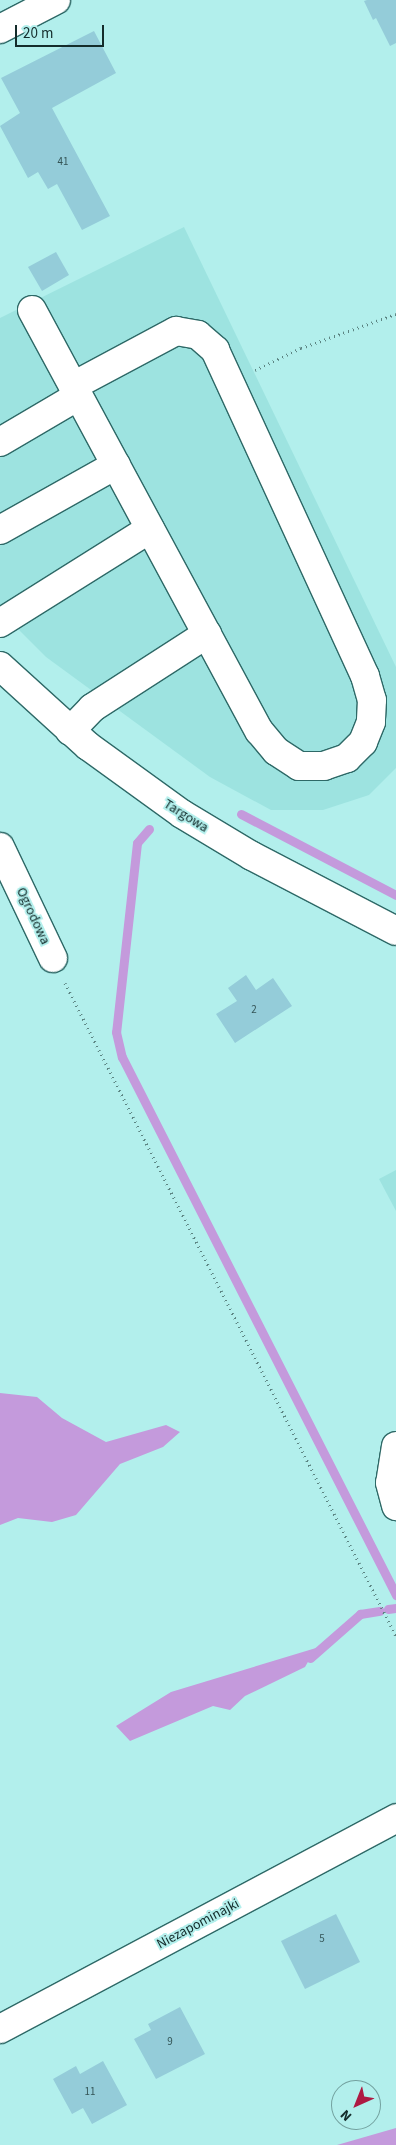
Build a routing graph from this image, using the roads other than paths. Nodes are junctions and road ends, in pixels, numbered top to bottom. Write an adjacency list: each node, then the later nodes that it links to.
1 (56, 0): 2 (street)
2 (0, 28)
3 (32, 310): 4 (street)
4 (76, 391): 5 (street); 6 (street); 10 (street)
5 (0, 442)
6 (116, 465): 7 (street); 8 (street)
7 (0, 530)
8 (150, 530): 9 (street); 10 (street)
9 (0, 623)
10 (207, 634): 12 (street)
11 (0, 666): 12 (street, Targowa)
12 (70, 731): 14 (street, Targowa)
13 (0, 847): 15 (street, Ogrodowa)
14 (396, 931)
15 (53, 958)
16 (396, 1446): 17 (street)
17 (396, 1506)
18 (396, 1818): 19 (street, Niezapominajki)
19 (0, 2029)

